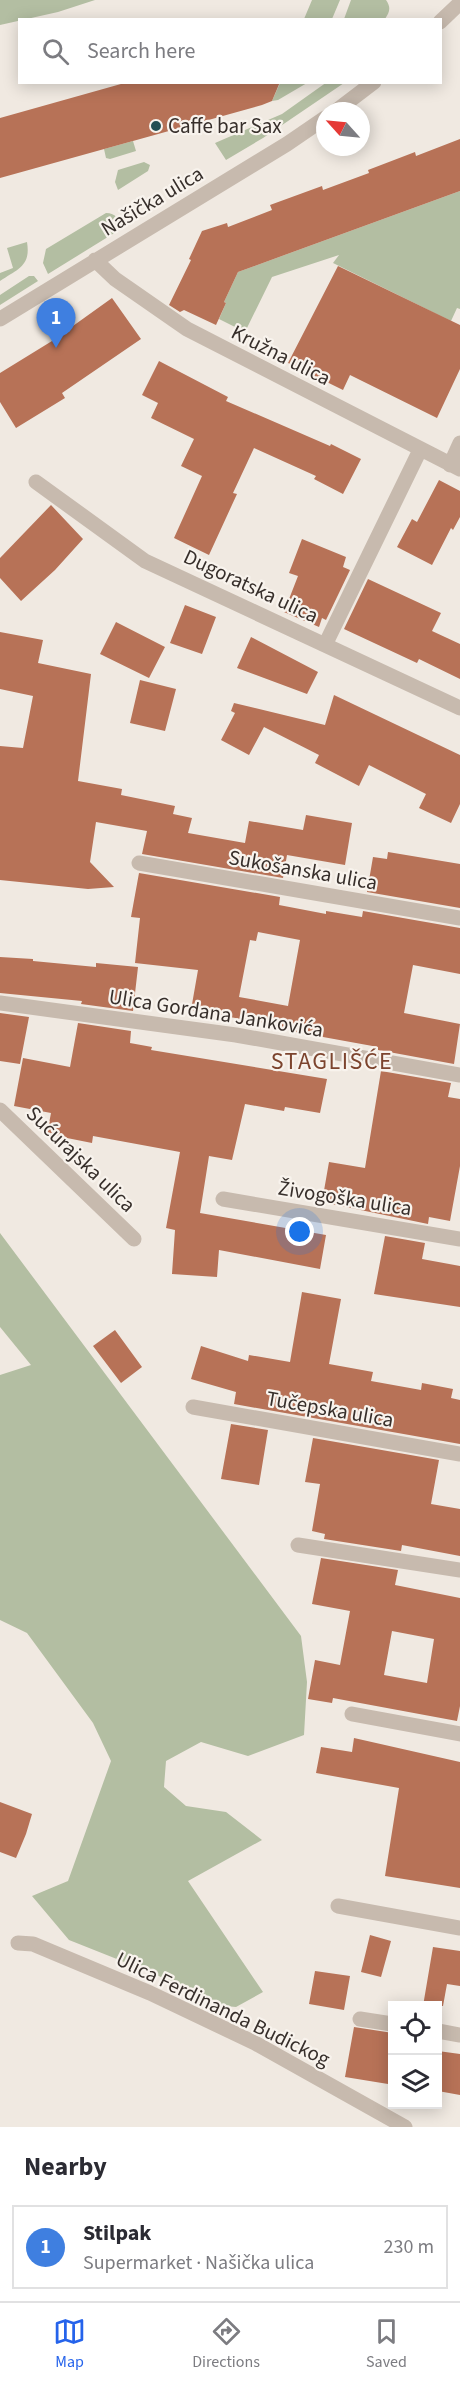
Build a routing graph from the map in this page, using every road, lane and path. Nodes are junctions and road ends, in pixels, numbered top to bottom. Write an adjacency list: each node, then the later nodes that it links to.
1 (460, 3): 2 (street)
2 (442, 21)
3 (371, 84): 4 (street)
4 (348, 102)
5 (316, 124): 6 (street, Našička ulica)
6 (95, 260): 7 (street, Našička ulica); 9 (street, Kružna ulica)
7 (0, 319)
8 (460, 443): 10 (street)
9 (420, 450): 10 (street, Kružna ulica); 12 (street)
10 (455, 467)
11 (36, 482): 12 (street, Dugoratska ulica)
12 (326, 644): 13 (street, Dugoratska ulica)
13 (460, 708)
14 (139, 863): 15 (street, Sukošanska ulica)
15 (460, 918)
16 (0, 1003): 17 (street, Ulica Gordana Jankovića)
17 (460, 1075)
18 (0, 1110): 20 (street, Sućurajska ulica)
19 (223, 1199): 21 (street, Živogoška ulica)
20 (134, 1239)
21 (460, 1239)
22 (193, 1407): 23 (street, Tučepska ulica)
23 (460, 1454)
24 (298, 1545): 25 (street)
25 (460, 1570)
26 (352, 1714): 27 (street)
27 (460, 1734)
28 (338, 1906): 29 (street)
29 (460, 1928)
30 (18, 1943): 35 (street, Ulica Ferdinanda Budickog)
31 (360, 2019): 32 (street)
32 (388, 2023)
33 (442, 2032): 34 (street)
34 (460, 2035)
35 (405, 2127)

